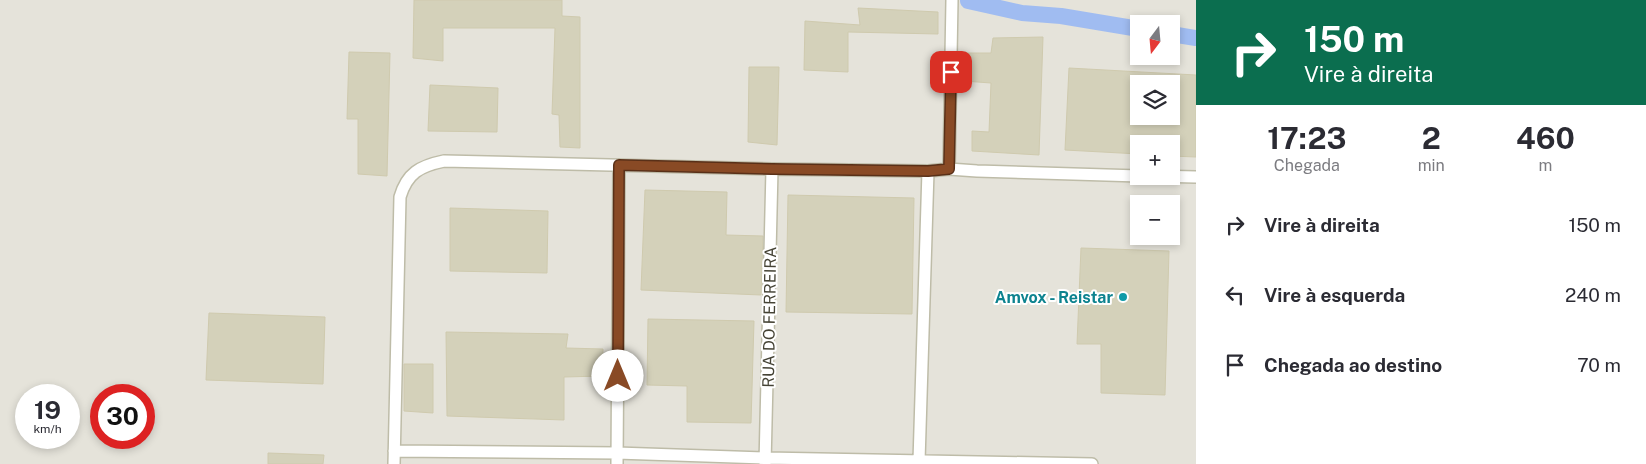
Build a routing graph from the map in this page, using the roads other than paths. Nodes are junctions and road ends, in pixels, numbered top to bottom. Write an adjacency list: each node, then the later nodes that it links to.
1 (952, 0): 4 (street)
2 (619, 165): 3 (street); 9 (street); 10 (street)
3 (772, 169): 5 (street); 11 (street, RUA DO FERREIRA)
4 (949, 169): 5 (street); 6 (street)
5 (928, 171): 12 (street)
6 (1130, 176)
7 (1180, 177): 8 (street)
8 (1196, 177)
9 (394, 451): 10 (street); 13 (street)
10 (617, 458): 11 (street)
11 (765, 461): 12 (street)
12 (919, 461): 14 (street)
13 (394, 464)
14 (1092, 464)

